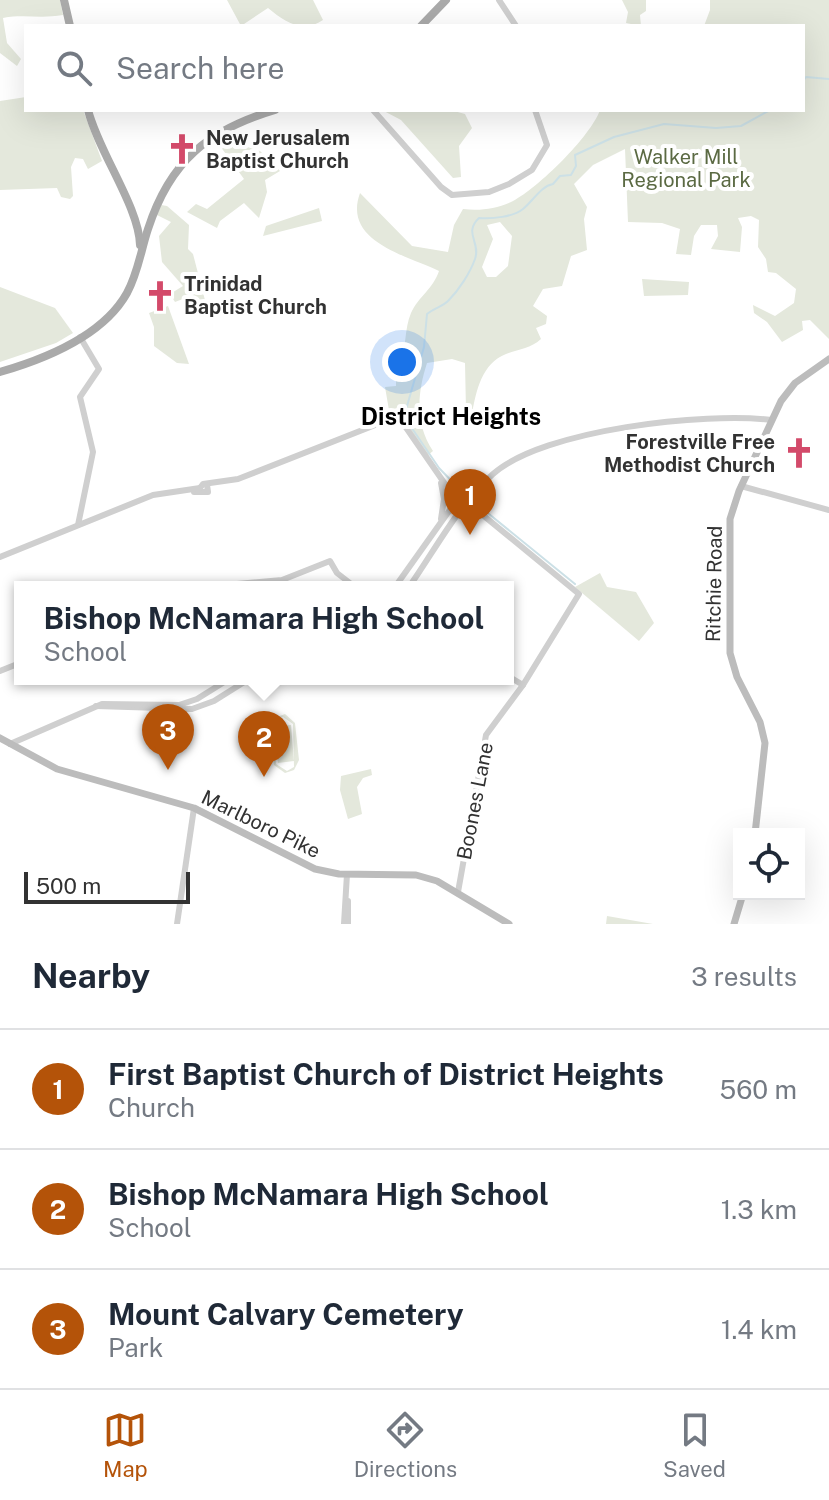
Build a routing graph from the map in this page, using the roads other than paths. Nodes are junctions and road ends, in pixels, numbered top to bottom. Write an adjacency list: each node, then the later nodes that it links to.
1 (64, 0): 4 (main road)
2 (446, 0): 5 (main road)
3 (499, 0): 6 (street)
4 (70, 24)
5 (423, 24)
6 (515, 24)
7 (89, 112): 12 (main road)
8 (269, 112): 11 (main road)
9 (375, 112): 10 (street)
10 (536, 112)
11 (149, 228): 12 (main road); 13 (main road)
12 (137, 231): 13 (main road)
13 (138, 263): 14 (main road)
14 (80, 336): 16 (main road); 22 (street)
15 (829, 359): 17 (main road, Ritchie Road)
16 (0, 370)
17 (772, 420): 19 (main road, Ritchie Road); 20 (street)
18 (440, 479): 20 (street); 24 (street); 26 (street)
19 (741, 486): 21 (street); 43 (main road, Ritchie Road)
20 (465, 502): 23 (street); 25 (street); 26 (street)
21 (829, 510)
22 (81, 514): 24 (street); 27 (street)
23 (480, 514): 25 (street); 38 (street, Boones Lane)
24 (88, 520): 27 (street)
25 (454, 523): 34 (street)
26 (440, 524): 33 (street)
27 (78, 525): 28 (street)
28 (0, 557)
29 (322, 565): 30 (street); 30 (street); 31 (street)
30 (337, 573): 32 (street)
31 (277, 581)
32 (347, 581)
33 (399, 581)
34 (413, 581)
35 (514, 680): 38 (street)
36 (219, 685): 39 (street)
37 (239, 685): 39 (street)
38 (523, 685): 45 (street, Boones Lane)
39 (96, 706): 41 (street)
40 (0, 738): 41 (main road, Marlboro Pike)
41 (10, 744): 42 (main road, Marlboro Pike)
42 (194, 808): 44 (main road, Marlboro Pike); 47 (street)
43 (756, 828)
44 (347, 874): 45 (main road, Marlboro Pike); 48 (street)
45 (458, 892): 49 (main road, Marlboro Pike)
46 (741, 900): 50 (main road)
47 (177, 924)
48 (346, 924)
49 (509, 924)
50 (734, 924)

